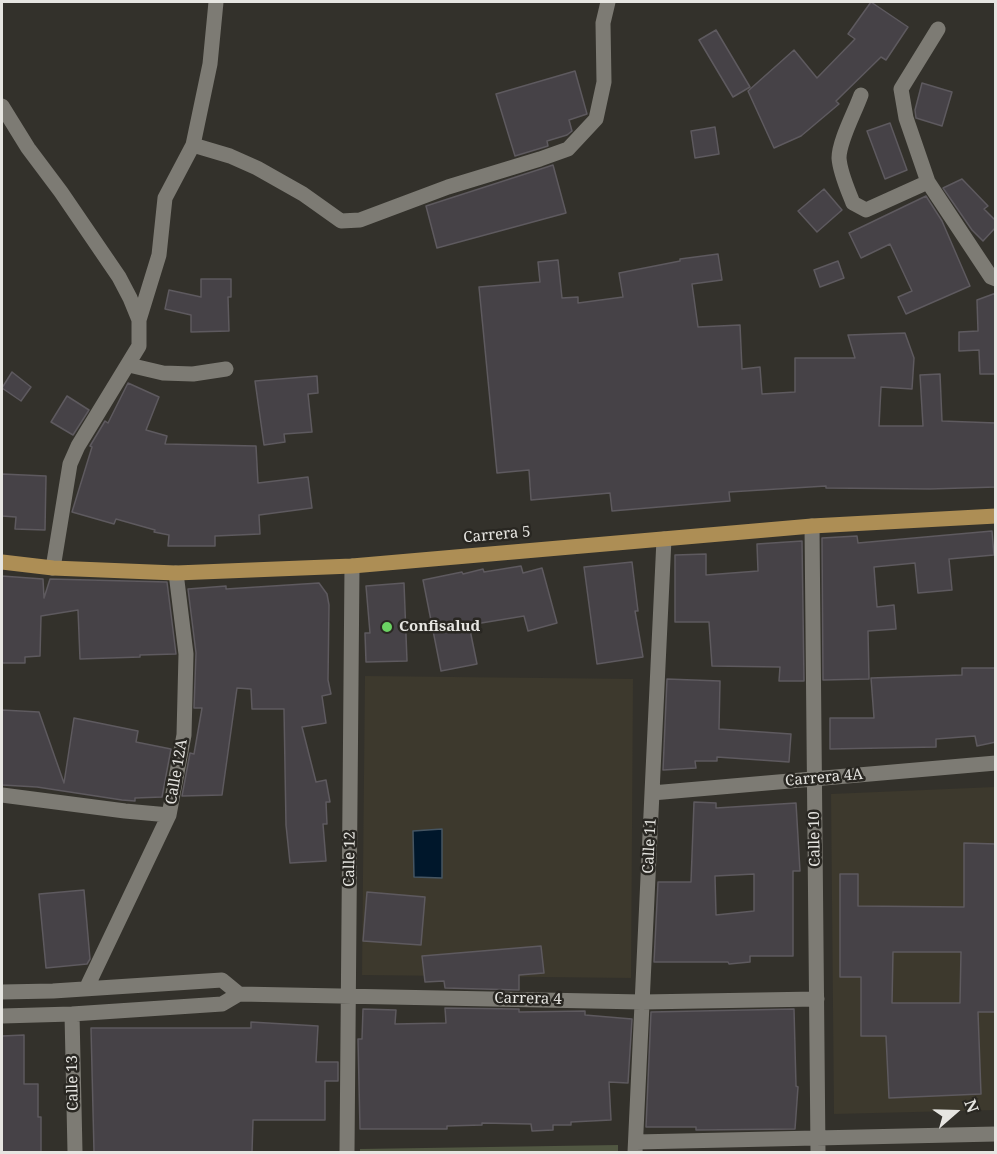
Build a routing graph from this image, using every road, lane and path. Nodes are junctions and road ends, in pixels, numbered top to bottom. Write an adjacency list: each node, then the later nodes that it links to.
1 (216, 2): 6 (street)
2 (608, 2): 6 (street)
3 (938, 29): 7 (street)
4 (861, 95): 7 (street)
5 (2, 106): 9 (street)
6 (193, 145): 9 (street)
7 (928, 182): 8 (street)
8 (996, 279)
9 (139, 320): 10 (street)
10 (129, 365): 11 (street); 17 (street)
11 (226, 369)
12 (996, 516): 13 (main road, Carrera 5)
13 (812, 526): 14 (main road, Carrera 5); 20 (street, Calle 10)
14 (664, 539): 16 (main road, Carrera 5); 21 (street, Calle 11)
15 (2, 562): 17 (main road, Carrera 5)
16 (352, 566): 18 (main road, Carrera 5); 27 (street, Calle 12)
17 (53, 568): 18 (main road, Carrera 5)
18 (176, 573): 23 (street, Calle 12A)
19 (996, 764): 20 (street, Carrera 4A)
20 (814, 779): 21 (street, Carrera 4A); 28 (street, Calle 10)
21 (652, 794): 29 (street, Calle 11)
22 (2, 795): 23 (street)
23 (169, 815): 24 (street, Calle 12A)
24 (86, 989): 25 (street, Carrera 4); 26 (street, Carrera 4)
25 (2, 992)
26 (239, 994): 27 (street, Carrera 4); 30 (street, Carrera 4)
27 (348, 996): 29 (street, Carrera 4); 36 (street, Calle 12)
28 (817, 999): 29 (street, Carrera 4); 33 (street, Calle 10)
29 (642, 1002): 34 (street, Calle 11)
30 (72, 1014): 31 (street, Carrera 4); 35 (street, Calle 13)
31 (2, 1016)
32 (996, 1134): 33 (street)
33 (818, 1145): 34 (street)
34 (635, 1147)
35 (75, 1152)
36 (347, 1152)

